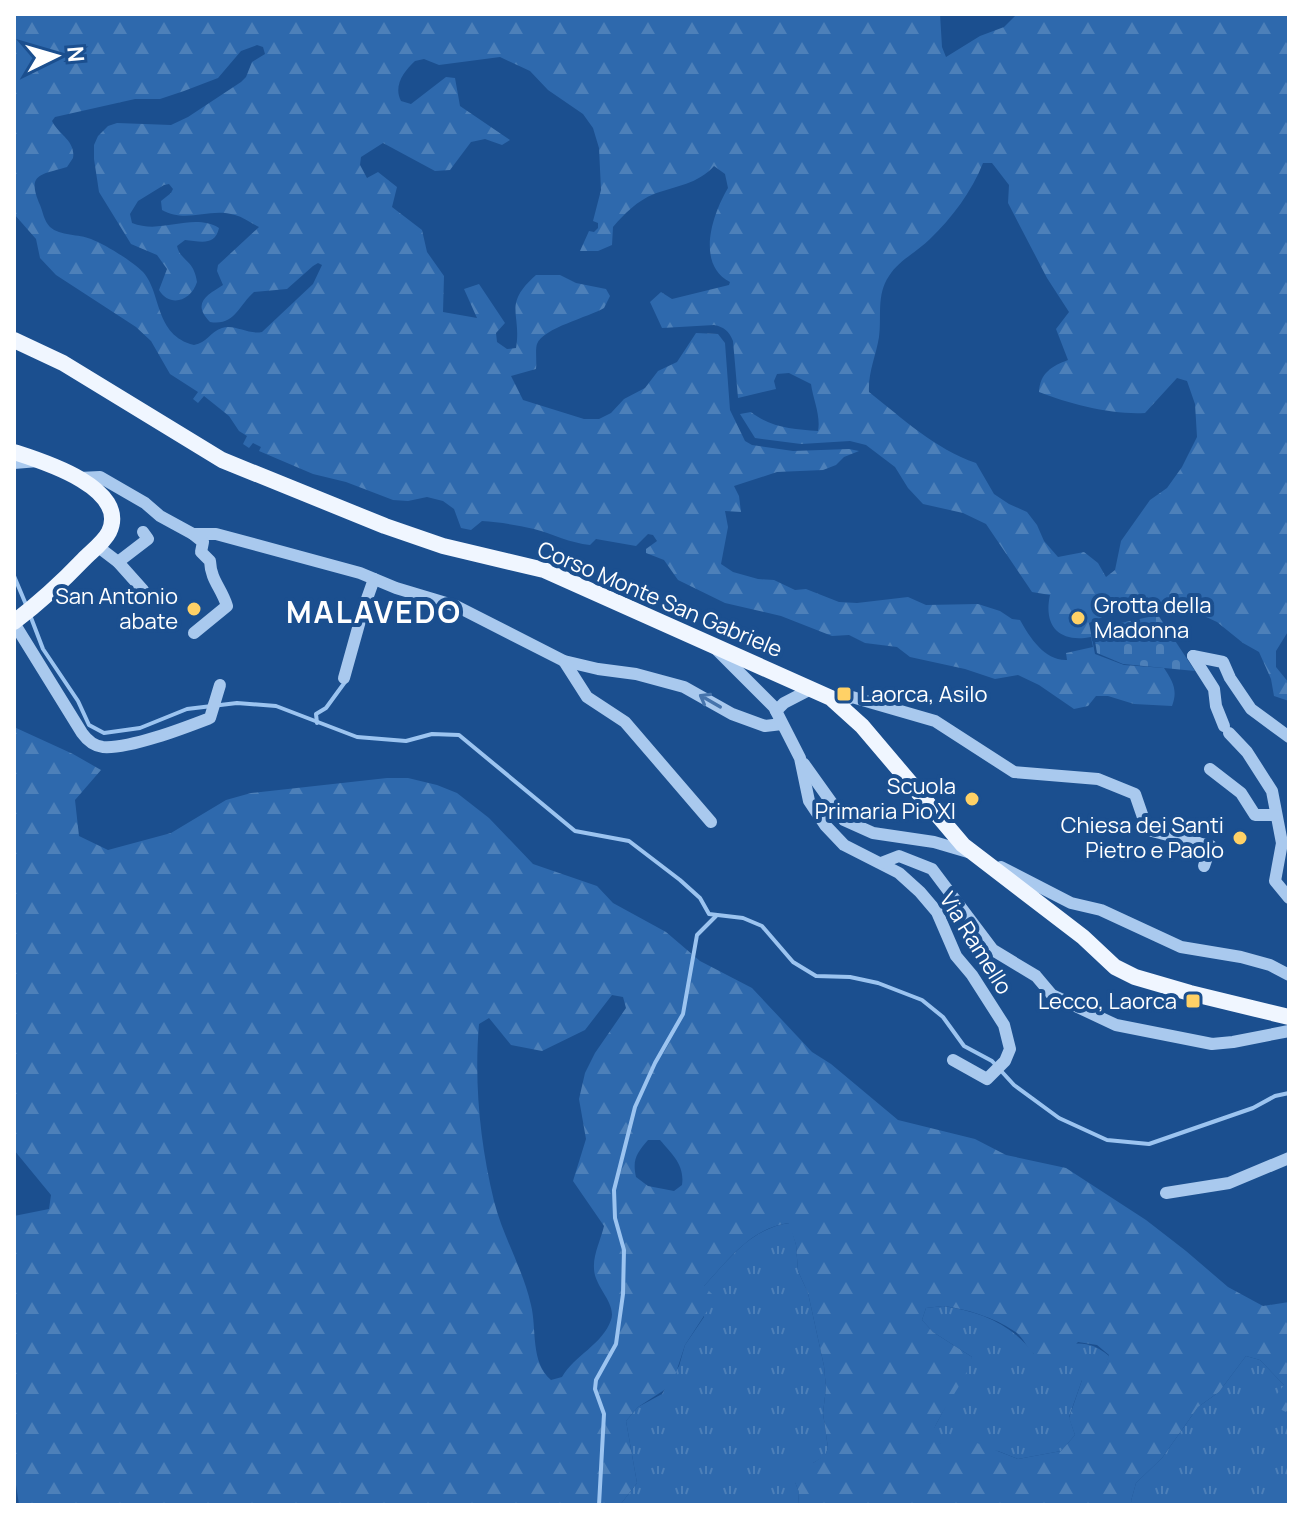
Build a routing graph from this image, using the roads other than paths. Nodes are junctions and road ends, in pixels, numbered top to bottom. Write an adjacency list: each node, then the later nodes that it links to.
1 (14, 340): 14 (main road, Corso Monte San Gabriele)
2 (14, 452): 3 (main road)
3 (42, 461): 4 (street); 5 (main road)
4 (14, 463)
5 (79, 478): 6 (street); 8 (main road)
6 (160, 516): 7 (street); 9 (street)
7 (193, 534): 10 (street); 13 (street)
8 (97, 546): 9 (street); 12 (main road)
9 (118, 562): 11 (street)
10 (374, 579): 15 (street); 16 (street)
11 (143, 590)
12 (14, 623): 18 (street)
13 (194, 633)
14 (708, 641): 17 (main road, Corso Monte San Gabriele); 20 (street, Via Ramello)
15 (564, 661): 21 (street, one-way to 15); 26 (street)
16 (344, 678)
17 (811, 689): 19 (main road, Corso Monte San Gabriele); 20 (street)
18 (219, 690)
19 (839, 704): 28 (main road, Corso Monte San Gabriele); 30 (street)
20 (776, 711): 21 (street, Via Ramello)
21 (782, 724): 23 (street, Via Ramello)
22 (1289, 737): 25 (street)
23 (800, 758): 28 (street); 29 (street, Via Ramello)
24 (1210, 769): 25 (street)
25 (1276, 815): 27 (street)
26 (711, 822)
27 (1286, 843): 31 (street)
28 (974, 855): 32 (street); 34 (main road, Corso Monte San Gabriele)
29 (881, 863): 35 (street, Via Ramello); 36 (street, Via Ramello)
30 (1204, 866)
31 (1289, 898)
32 (1289, 975)
33 (1007, 1017): 36 (street)
34 (1289, 1017)
35 (1289, 1031)
36 (1008, 1055): 37 (street)
37 (953, 1060)
38 (1289, 1158): 39 (street)
39 (1166, 1193)

